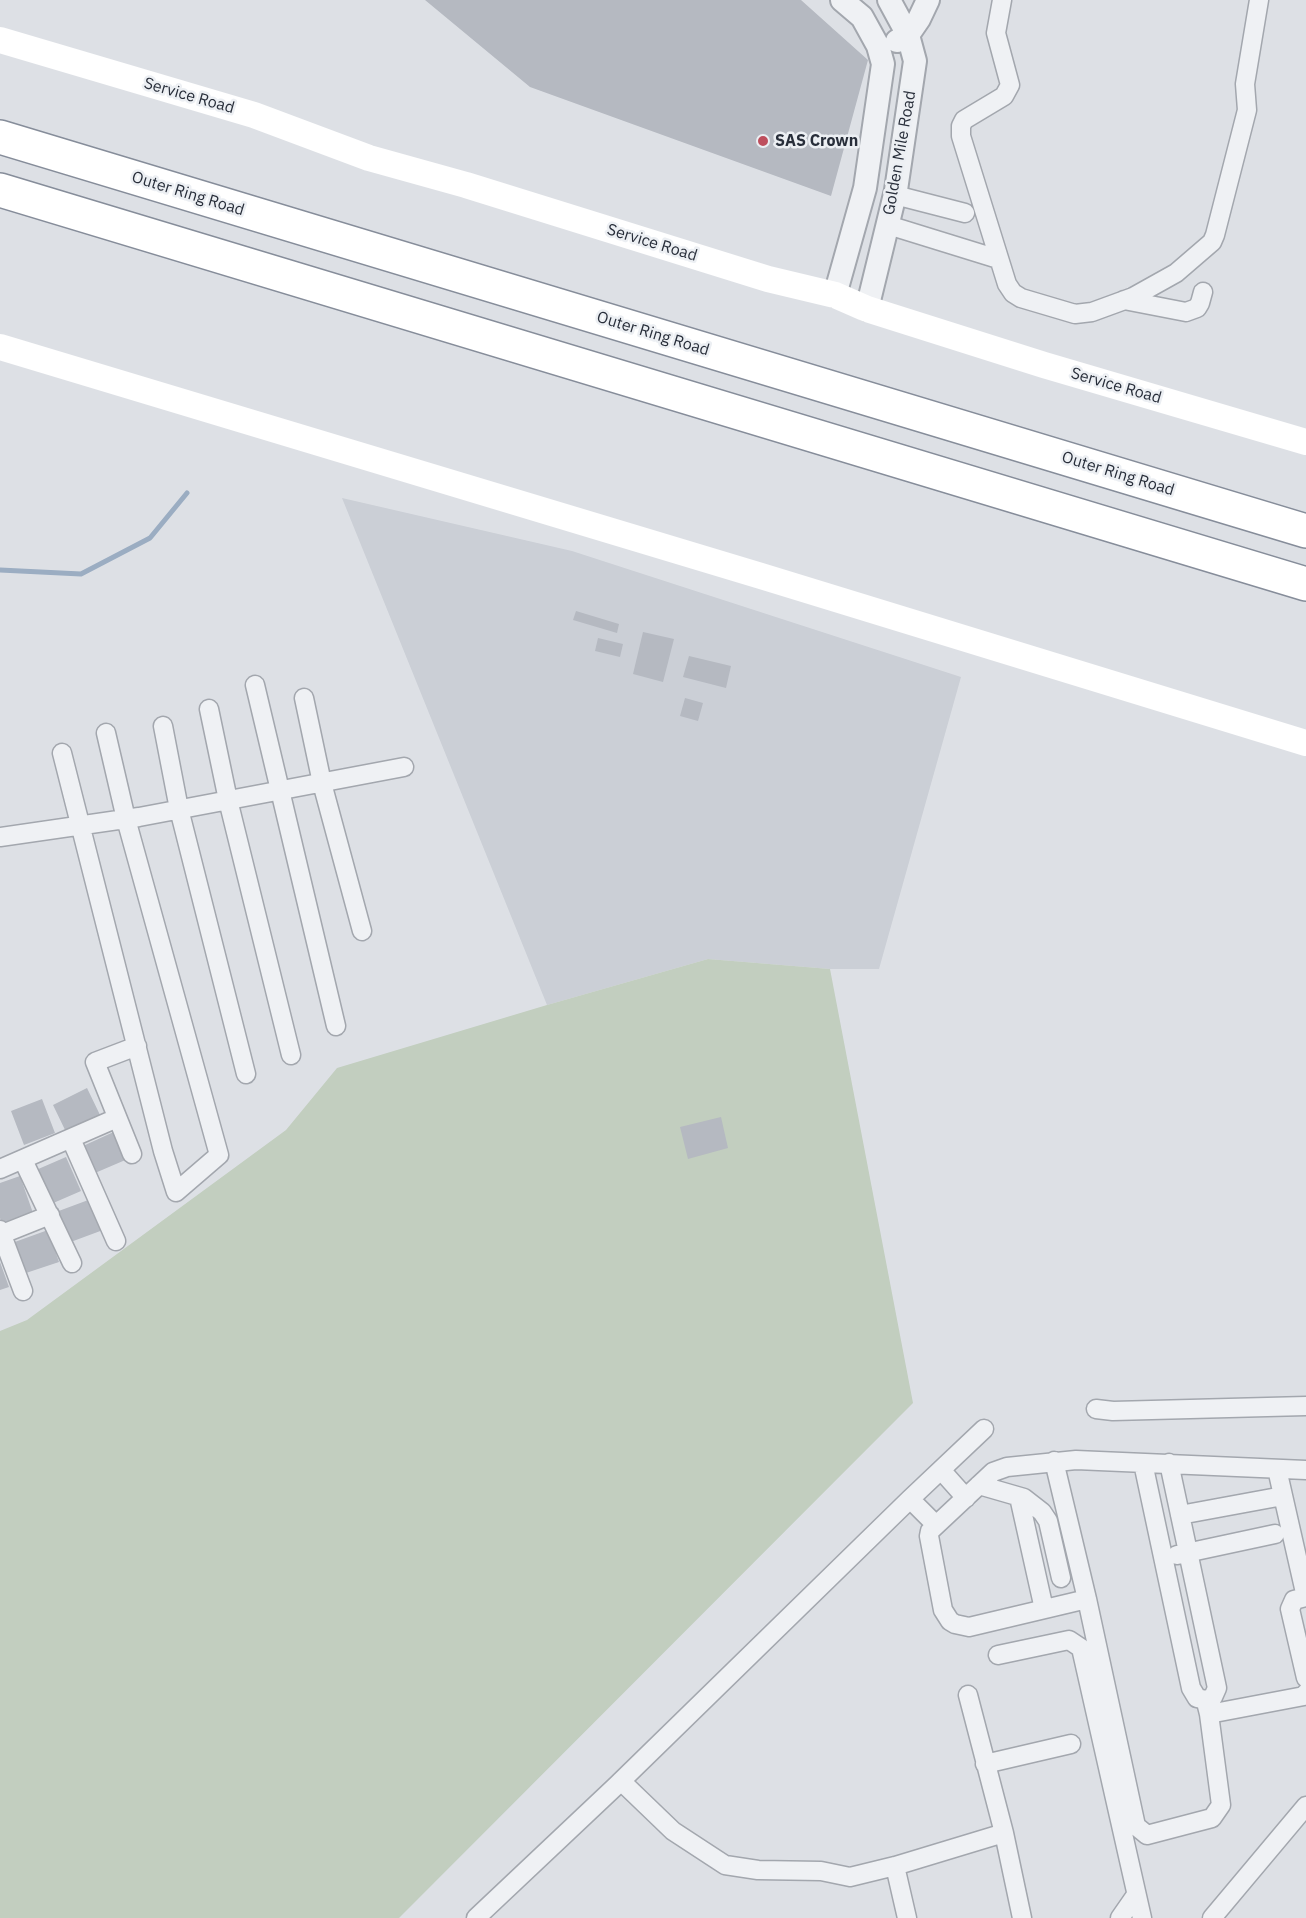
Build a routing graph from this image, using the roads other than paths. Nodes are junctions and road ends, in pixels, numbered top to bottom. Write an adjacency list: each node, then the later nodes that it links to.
1 (842, 0): 8 (street, Golden Mile Road)
2 (889, 0): 6 (street, Golden Mile Road)
3 (928, 0): 6 (street)
4 (1002, 0): 14 (street)
5 (1259, 0): 17 (street)
6 (908, 34): 8 (street); 11 (street, Golden Mile Road)
7 (0, 40): 16 (main road, Service Road)
8 (880, 51): 16 (street, Golden Mile Road)
9 (0, 136): 21 (highway, Outer Ring Road)
10 (0, 190): 22 (highway)
11 (895, 195): 12 (street); 13 (street, Golden Mile Road)
12 (965, 213)
13 (888, 225): 14 (street); 18 (street, Golden Mile Road)
14 (998, 259): 17 (street)
15 (1203, 292): 17 (street)
16 (836, 295): 18 (main road, Service Road)
17 (1124, 300)
18 (867, 309): 20 (main road, Service Road)
19 (0, 347): 28 (main road)
20 (1306, 442)
21 (1306, 531)
22 (1306, 584)
23 (255, 685): 32 (street)
24 (304, 698): 31 (street)
25 (209, 709): 33 (street)
26 (163, 726): 34 (street)
27 (106, 733): 35 (street)
28 (1306, 743)
29 (62, 753): 36 (street)
30 (404, 767): 31 (street)
31 (322, 783): 32 (street); 38 (street)
32 (281, 790): 33 (street); 39 (street)
33 (228, 800): 34 (street); 41 (street)
34 (180, 809): 35 (street); 42 (street)
35 (126, 819): 36 (street); 40 (street)
36 (80, 825): 37 (street); 40 (street)
37 (0, 837)
38 (362, 931)
39 (336, 1026)
40 (137, 1047): 43 (street)
41 (291, 1055)
42 (246, 1074)
43 (117, 1118): 44 (street); 45 (street)
44 (71, 1139): 46 (street); 50 (street)
45 (132, 1154)
46 (23, 1160): 47 (street); 48 (street)
47 (0, 1169)
48 (50, 1215): 49 (street); 51 (street)
49 (1, 1233): 52 (street)
50 (116, 1240)
51 (72, 1263)
52 (23, 1292)
53 (1306, 1406): 54 (street)
54 (1096, 1409)
55 (984, 1429): 60 (street)
56 (1054, 1461): 57 (street); 62 (street); 73 (street)
57 (1143, 1463): 58 (street); 70 (street)
58 (1169, 1463): 59 (street); 66 (street)
59 (1277, 1469): 61 (street); 63 (street)
60 (941, 1470): 62 (street); 65 (street)
61 (1306, 1470)
62 (972, 1491): 64 (street); 67 (street)
63 (1283, 1496): 66 (street); 72 (street)
64 (1019, 1497): 71 (street); 74 (street)
65 (910, 1499): 67 (street); 82 (street)
66 (1180, 1515): 69 (street)
67 (936, 1525): 74 (street)
68 (1275, 1534): 69 (street)
69 (1188, 1552): 70 (street); 79 (street)
70 (1164, 1558): 79 (street)
71 (1061, 1578)
72 (1306, 1597): 76 (street)
73 (1087, 1599): 74 (street); 79 (street)
74 (1044, 1609)
75 (998, 1655): 86 (street)
76 (1306, 1678)
77 (1306, 1693): 79 (street)
78 (968, 1695): 81 (street)
79 (1207, 1707)
80 (1071, 1744): 81 (street)
81 (986, 1764): 84 (street)
82 (621, 1781): 85 (street); 87 (street)
83 (1306, 1806): 92 (street)
84 (1004, 1833): 85 (street); 89 (street)
85 (895, 1866): 88 (street)
86 (1136, 1894): 90 (street); 91 (street)
87 (476, 1918)
88 (907, 1918)
89 (1022, 1918)
90 (1119, 1918)
91 (1142, 1918)
92 (1212, 1918)

